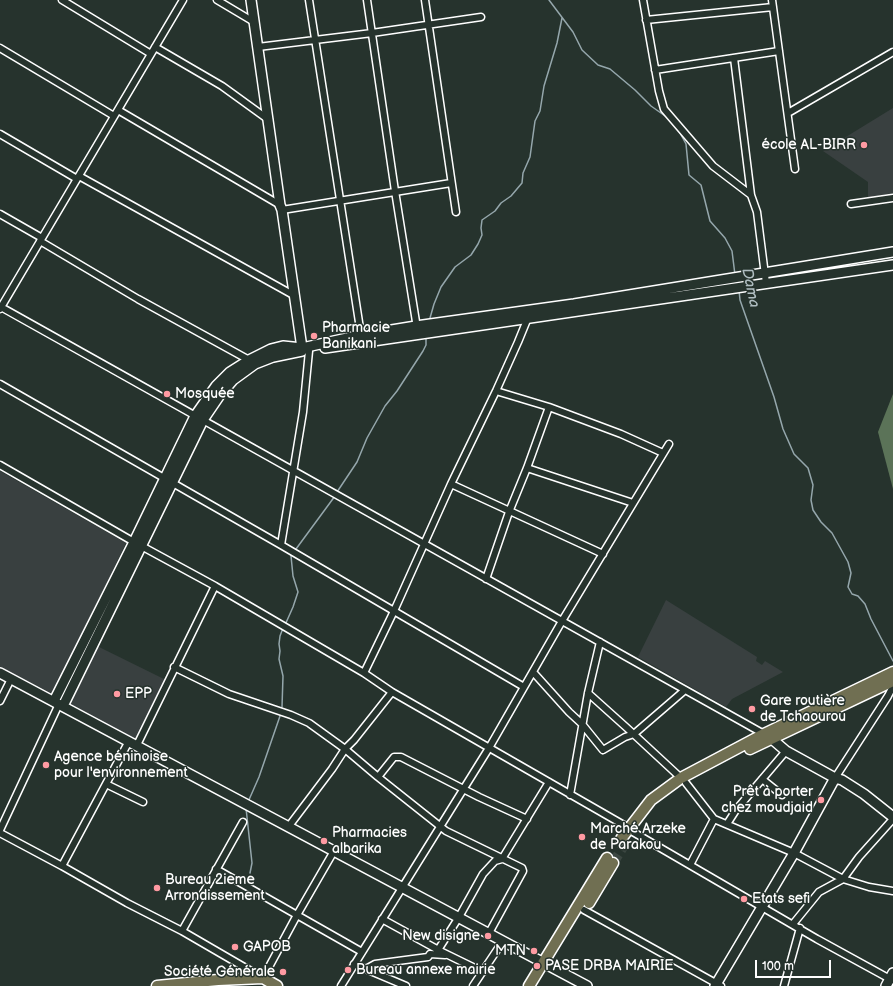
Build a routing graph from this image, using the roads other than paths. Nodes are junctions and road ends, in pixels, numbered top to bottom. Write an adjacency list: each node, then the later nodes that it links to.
1 (62, 0): 22 (street)
2 (183, 0): 17 (street)
3 (217, 0): 13 (street)
4 (252, 0): 13 (street)
5 (309, 0): 16 (street)
6 (367, 0): 15 (street)
7 (425, 0): 14 (street)
8 (643, 0): 12 (street)
9 (772, 0): 10 (street)
10 (773, 7): 12 (street); 20 (street)
11 (482, 17): 14 (street)
12 (646, 20): 24 (street)
13 (254, 22): 18 (street)
14 (428, 25): 15 (street); 31 (street)
15 (372, 33): 16 (street); 32 (street)
16 (316, 40): 18 (street); 35 (street)
17 (155, 47): 22 (street); 27 (street)
18 (258, 47): 27 (street)
19 (0, 48): 25 (street)
20 (779, 51): 23 (street); 26 (street)
21 (893, 52): 26 (street)
22 (151, 54): 25 (street)
23 (734, 58): 24 (street); 33 (street)
24 (655, 70): 33 (street)
25 (116, 113): 30 (street); 37 (street)
26 (788, 113): 29 (street)
27 (269, 120): 37 (street)
28 (0, 134): 30 (street)
29 (795, 169)
30 (78, 178): 40 (street); 45 (street)
31 (451, 182): 32 (street); 38 (street)
32 (395, 191): 35 (street); 49 (street)
33 (751, 195): 43 (street)
34 (893, 198): 36 (street)
35 (340, 200): 37 (street); 50 (street)
36 (851, 204)
37 (281, 207): 45 (street)
38 (456, 212)
39 (0, 214): 40 (street)
40 (41, 240): 46 (street); 53 (street)
41 (893, 252): 43 (street)
42 (893, 265): 44 (street)
43 (765, 273): 44 (street); 48 (street)
44 (766, 283): 48 (street)
45 (294, 296): 52 (street)
46 (3, 298): 47 (street)
47 (0, 308): 57 (street)
48 (526, 316): 49 (street); 51 (street); 55 (street)
49 (416, 326): 50 (street); 51 (street)
50 (361, 335): 52 (street)
51 (418, 336): 52 (street)
52 (304, 350): 53 (street); 57 (street); 62 (street)
53 (249, 360): 57 (street)
54 (0, 384): 63 (street)
55 (496, 390): 56 (street); 64 (street)
56 (549, 407): 59 (street); 61 (street)
57 (199, 418): 62 (street); 63 (street)
58 (669, 444): 59 (street)
59 (664, 453): 65 (street)
60 (0, 465): 67 (street)
61 (527, 468): 65 (street); 66 (street)
62 (294, 471): 68 (street); 69 (street)
63 (169, 481): 67 (street); 69 (street)
64 (451, 484): 66 (street); 68 (street)
65 (633, 503): 70 (street)
66 (509, 512): 70 (street); 71 (street)
67 (138, 544): 72 (street); 87 (street)
68 (424, 544): 71 (street); 73 (street)
69 (281, 545): 73 (street)
70 (603, 554): 74 (street)
71 (486, 579): 74 (street)
72 (214, 586): 76 (street); 79 (street)
73 (394, 611): 79 (street); 82 (street)
74 (562, 621): 75 (street); 77 (street)
75 (600, 642): 83 (street); 85 (street)
76 (174, 667): 91 (street); 93 (street)
77 (533, 672): 82 (street); 88 (street)
78 (0, 673): 80 (street)
79 (364, 673): 84 (street)
80 (11, 679): 86 (street); 87 (street)
81 (892, 681): 90 (main road); 96 (street)
82 (524, 687): 92 (street)
83 (685, 690): 89 (street); 90 (street)
84 (392, 692): 92 (street); 93 (street)
85 (588, 693): 88 (street); 89 (street)
86 (0, 701)
87 (58, 704): 91 (street); 112 (street)
88 (582, 724): 89 (street); 102 (street)
89 (634, 734): 98 (street)
90 (768, 736): 94 (street); 98 (main road)
91 (133, 743): 100 (street); 111 (street)
92 (489, 748): 99 (street); 101 (street)
93 (345, 749): 95 (street); 111 (street)
94 (786, 752): 96 (street); 97 (street)
95 (378, 777): 101 (street); 110 (street)
96 (835, 778): 105 (street); 117 (street)
97 (762, 779): 103 (street); 109 (street)
98 (683, 781): 107 (street); 113 (main road)
99 (549, 782): 102 (street); 106 (street)
100 (106, 784): 104 (street); 120 (street)
101 (463, 789): 106 (street); 110 (street)
102 (570, 795): 113 (street)
103 (782, 795)
104 (143, 802)
105 (893, 818): 122 (street)
106 (527, 819): 118 (street)
107 (714, 819): 109 (street); 119 (street)
108 (243, 822): 121 (street)
109 (726, 824): 117 (street)
110 (440, 825): 118 (street); 123 (street)
111 (289, 826): 116 (street)
112 (0, 830)
113 (631, 830): 115 (main road); 119 (street)
114 (0, 833): 120 (street)
115 (624, 840)
116 (334, 851): 123 (street); 127 (street)
117 (794, 853): 122 (street); 125 (street)
118 (502, 859): 128 (street); 133 (street)
119 (690, 865): 125 (street)
120 (62, 866): 132 (street)
121 (216, 869): 127 (street); 132 (street)
122 (843, 879): 124 (street); 130 (street)
123 (403, 887): 128 (street); 129 (street)
124 (893, 891)
125 (762, 907): 130 (street); 144 (street)
126 (584, 910): 139 (main road); 139 (main road); 144 (street)
127 (297, 914): 136 (street); 142 (street)
128 (459, 917): 133 (street); 135 (street)
129 (382, 919): 135 (street); 136 (street)
130 (793, 924): 131 (street)
131 (800, 928): 143 (street); 153 (street)
132 (182, 931): 142 (street)
133 (489, 933): 134 (street)
134 (503, 941): 139 (street); 141 (street)
135 (438, 950): 137 (street)
136 (362, 952): 138 (street)
137 (447, 955): 140 (street); 141 (street)
138 (354, 964): 140 (street); 147 (street)
139 (546, 964): 150 (main road); 151 (main road); 152 (street)
140 (366, 969): 148 (street)
141 (483, 972): 149 (street)
142 (263, 978): 145 (main road); 146 (main road)
143 (890, 980)
144 (718, 985)
145 (162, 986)
146 (278, 986)
147 (341, 986)
148 (406, 986)
149 (473, 986)
150 (529, 986)
151 (537, 986)
152 (587, 986)
153 (784, 986)

